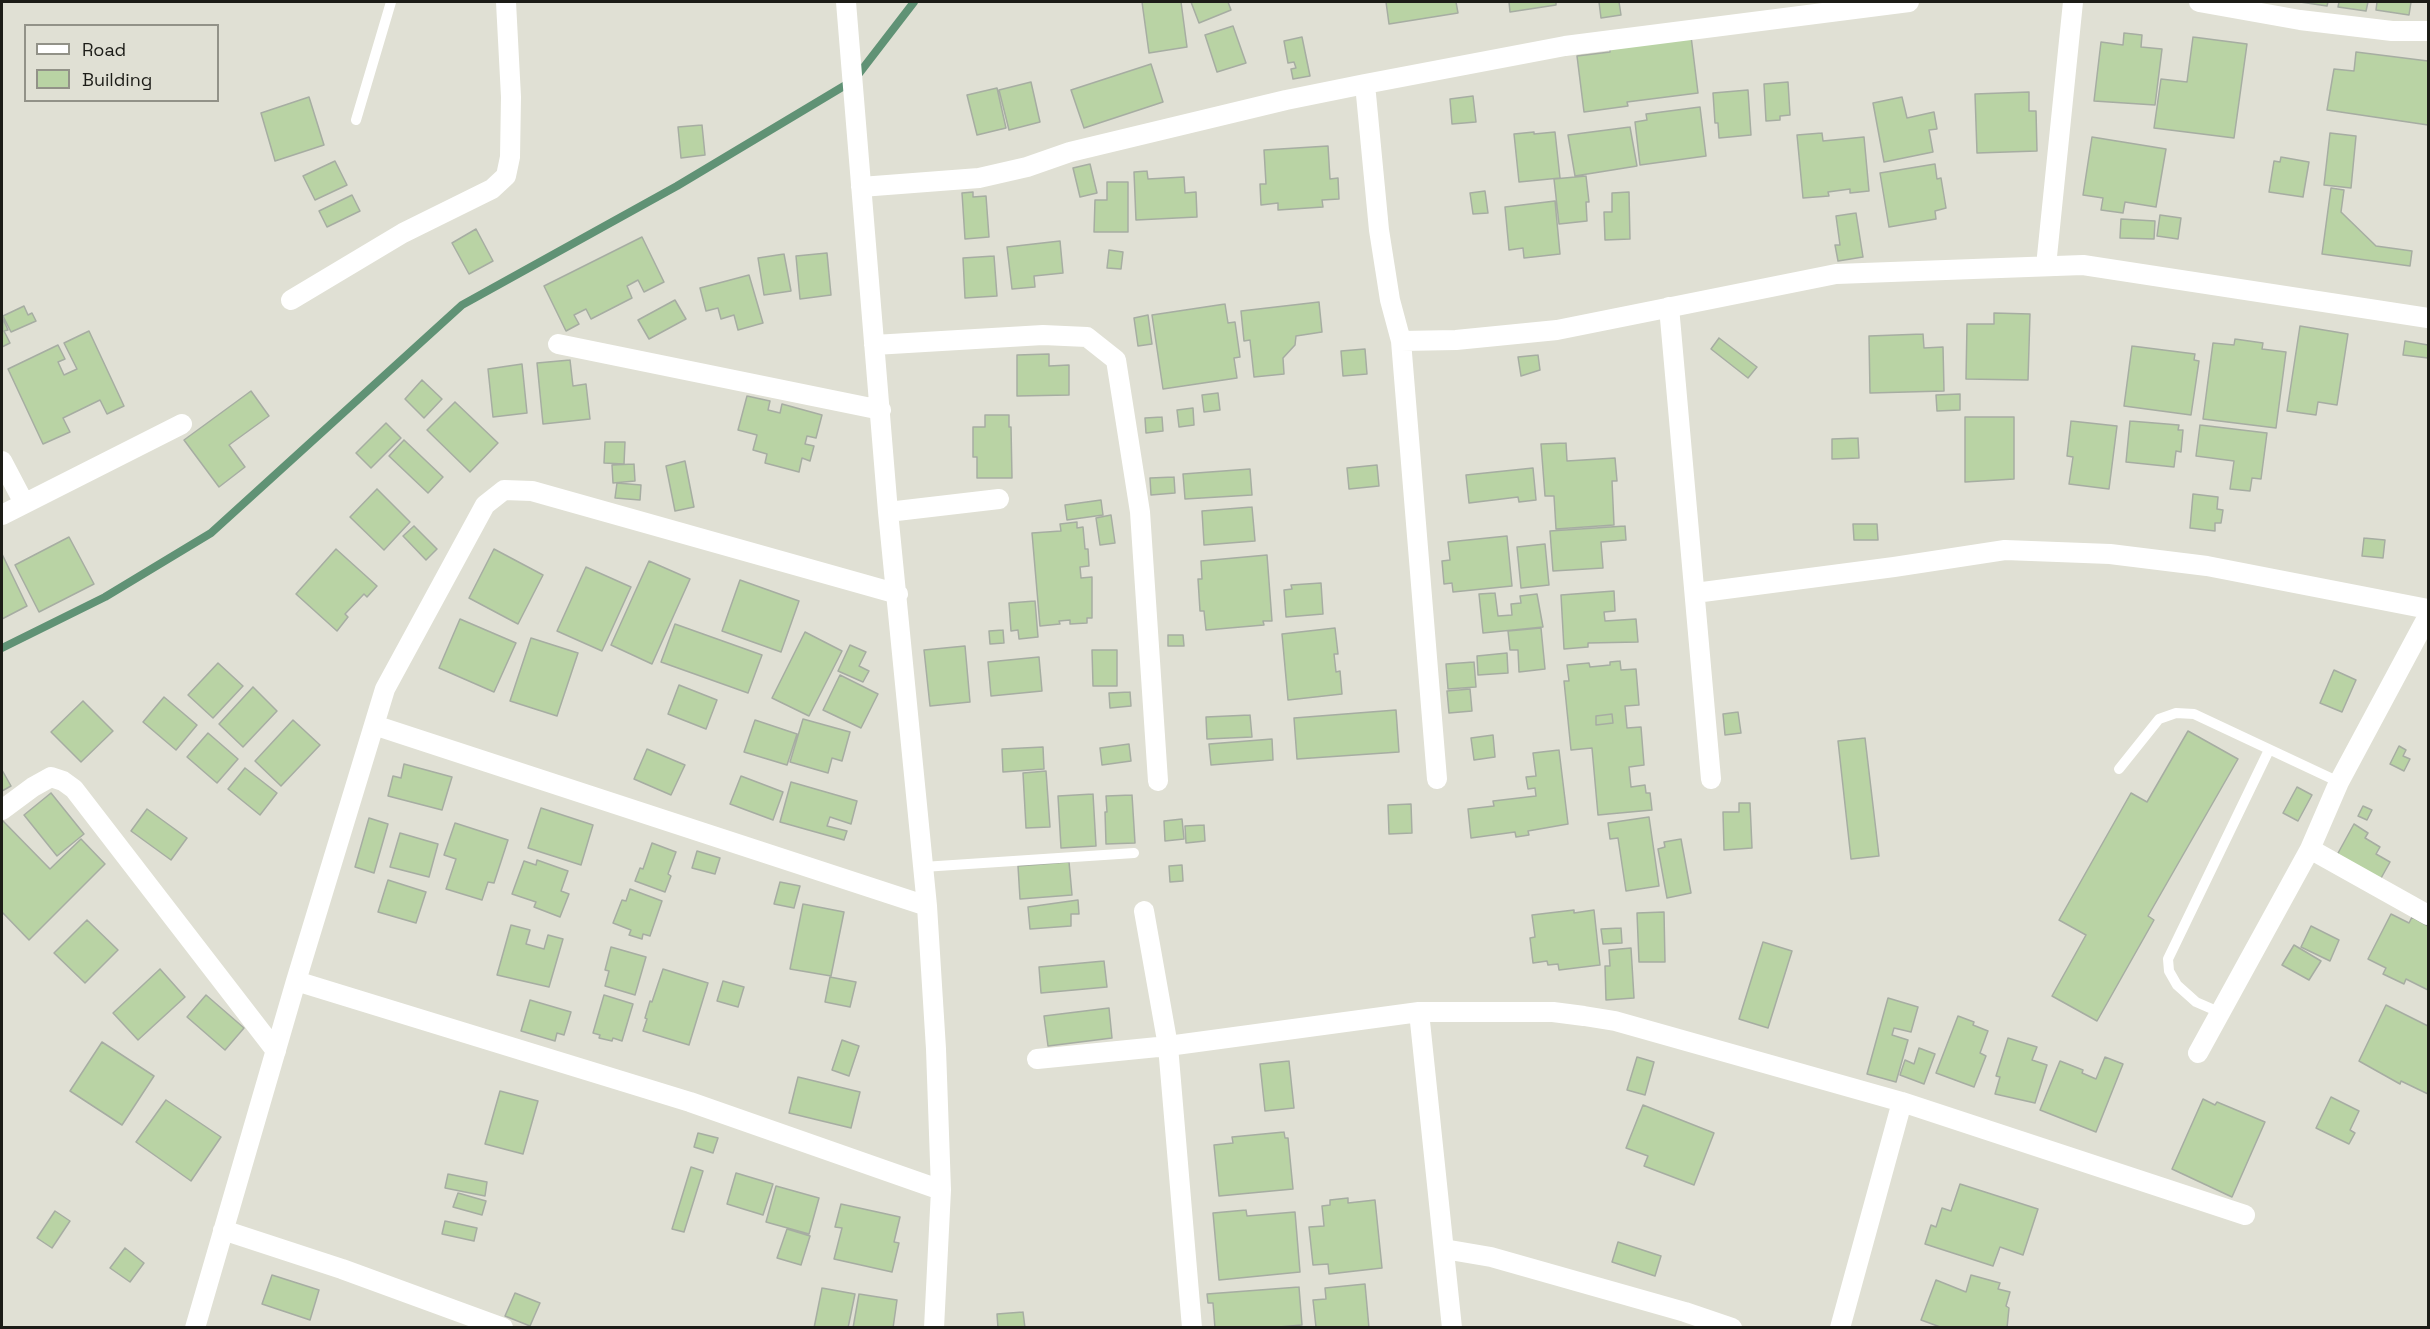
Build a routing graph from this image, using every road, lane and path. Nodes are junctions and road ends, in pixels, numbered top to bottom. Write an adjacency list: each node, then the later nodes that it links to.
1 (391, 2): 9 (lane)
2 (506, 2): 12 (street)
3 (846, 2): 10 (street)
4 (1908, 2): 8 (street)
5 (2073, 2): 11 (street)
6 (2199, 2): 7 (street)
7 (2428, 31)
8 (1365, 84): 10 (street); 15 (street)
9 (356, 120)
10 (861, 187): 17 (street)
11 (2046, 266): 13 (street); 14 (street)
12 (291, 300)
13 (1669, 307): 15 (street); 26 (street)
14 (2428, 318)
15 (1401, 341): 32 (street)
16 (558, 344): 18 (street)
17 (874, 345): 18 (street); 34 (street)
18 (881, 410): 23 (street)
19 (182, 424): 22 (street)
20 (2, 461): 22 (street)
21 (999, 499): 23 (street)
22 (24, 503): 24 (street)
23 (888, 512): 25 (street)
24 (2, 514)
25 (898, 594): 29 (street); 39 (street)
26 (1695, 594): 27 (street); 33 (street)
27 (2428, 609)
28 (2428, 616): 35 (street)
29 (374, 725): 40 (street); 43 (street)
30 (2269, 750): 31 (lane); 35 (lane); 45 (lane)
31 (2119, 769)
32 (1437, 779)
33 (1711, 779)
34 (1158, 781)
35 (2339, 782): 37 (street)
36 (2, 810): 47 (street)
37 (2310, 849): 42 (street); 45 (street)
38 (1134, 853): 39 (lane)
39 (923, 867): 40 (street)
40 (927, 906): 51 (street)
41 (1144, 911): 46 (street)
42 (2428, 915)
43 (296, 981): 47 (street); 51 (street)
44 (1419, 1011): 46 (street); 50 (street); 54 (street)
45 (2219, 1012): 48 (street)
46 (1168, 1046): 49 (street); 58 (street)
47 (276, 1051): 53 (street)
48 (2198, 1053)
49 (1037, 1059)
50 (1902, 1102): 52 (street); 61 (street)
51 (941, 1190): 57 (street)
52 (2245, 1215)
53 (223, 1230): 55 (street); 56 (street)
54 (1444, 1249): 59 (street); 60 (street)
55 (195, 1328)
56 (503, 1328)
57 (934, 1328)
58 (1192, 1328)
59 (1452, 1328)
60 (1732, 1328)
61 (1840, 1328)

